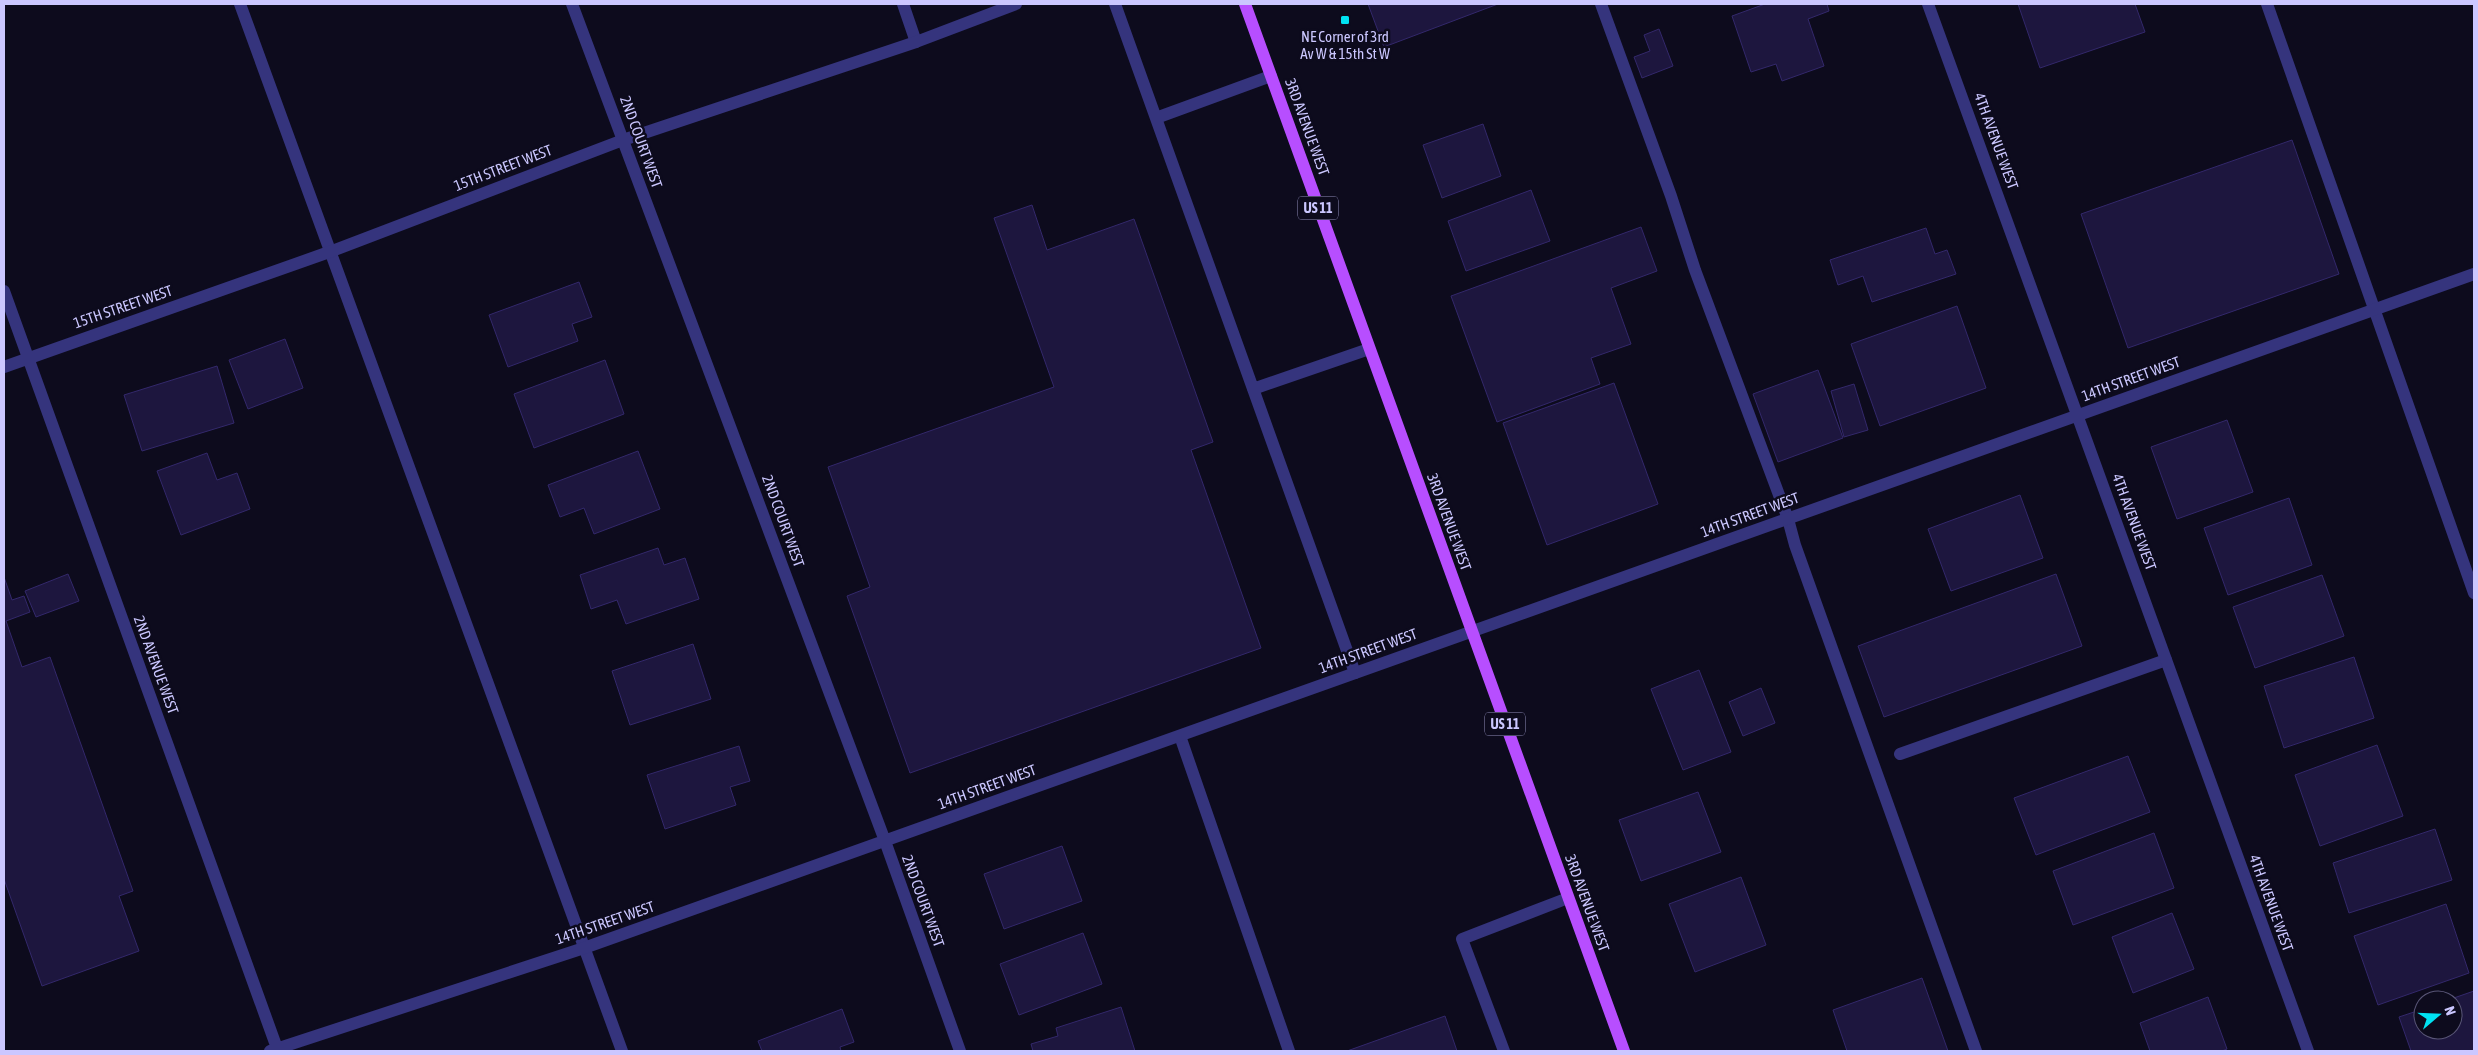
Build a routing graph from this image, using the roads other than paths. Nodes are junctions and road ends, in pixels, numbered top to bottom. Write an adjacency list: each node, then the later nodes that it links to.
1 (240, 4): 14 (street)
2 (572, 4): 13 (street, 2ND COURT WEST)
3 (903, 4): 10 (street)
4 (1016, 4): 10 (street, 15TH STREET WEST)
5 (1116, 4): 12 (street)
6 (1244, 4): 11 (main road, 3RD AVENUE WEST / US 11)
7 (1601, 4): 23 (street)
8 (1928, 4): 22 (street, 4TH AVENUE WEST)
9 (2267, 4): 17 (street)
10 (916, 42): 13 (street, 15TH STREET WEST)
11 (1271, 76): 12 (street); 18 (main road, 3RD AVENUE WEST / US 11)
12 (1156, 118): 21 (street)
13 (623, 140): 14 (street, 15TH STREET WEST); 30 (street, 2ND COURT WEST)
14 (332, 251): 19 (street, 15TH STREET WEST); 32 (street)
15 (2474, 274): 17 (street, 14TH STREET WEST)
16 (4, 291): 19 (street, 2ND AVENUE WEST)
17 (2373, 309): 22 (street, 14TH STREET WEST); 24 (street)
18 (1369, 349): 21 (street); 25 (main road, 3RD AVENUE WEST / US 11)
19 (29, 358): 20 (street, 15TH STREET WEST); 33 (street, 2ND AVENUE WEST)
20 (4, 367)
21 (1253, 389): 27 (street)
22 (2078, 415): 23 (street, 14TH STREET WEST); 26 (street, 4TH AVENUE WEST)
23 (1788, 519): 25 (street, 14TH STREET WEST); 39 (street)
24 (2474, 593)
25 (1472, 632): 27 (street, 14TH STREET WEST); 31 (main road, 3RD AVENUE WEST / US 11)
26 (2166, 660): 29 (street); 40 (street, 4TH AVENUE WEST)
27 (1354, 673): 28 (street, 14TH STREET WEST)
28 (1180, 736): 30 (street, 14TH STREET WEST); 36 (street)
29 (1900, 754)
30 (885, 841): 32 (street, 14TH STREET WEST); 35 (street, 2ND COURT WEST)
31 (1568, 898): 37 (street); 38 (main road, 3RD AVENUE WEST / US 11)
32 (584, 948): 33 (street, 14TH STREET WEST); 34 (street)
33 (275, 1050)
34 (622, 1051)
35 (960, 1051)
36 (1289, 1051)
37 (1504, 1051)
38 (1624, 1051)
39 (1976, 1051)
40 (2308, 1051)

